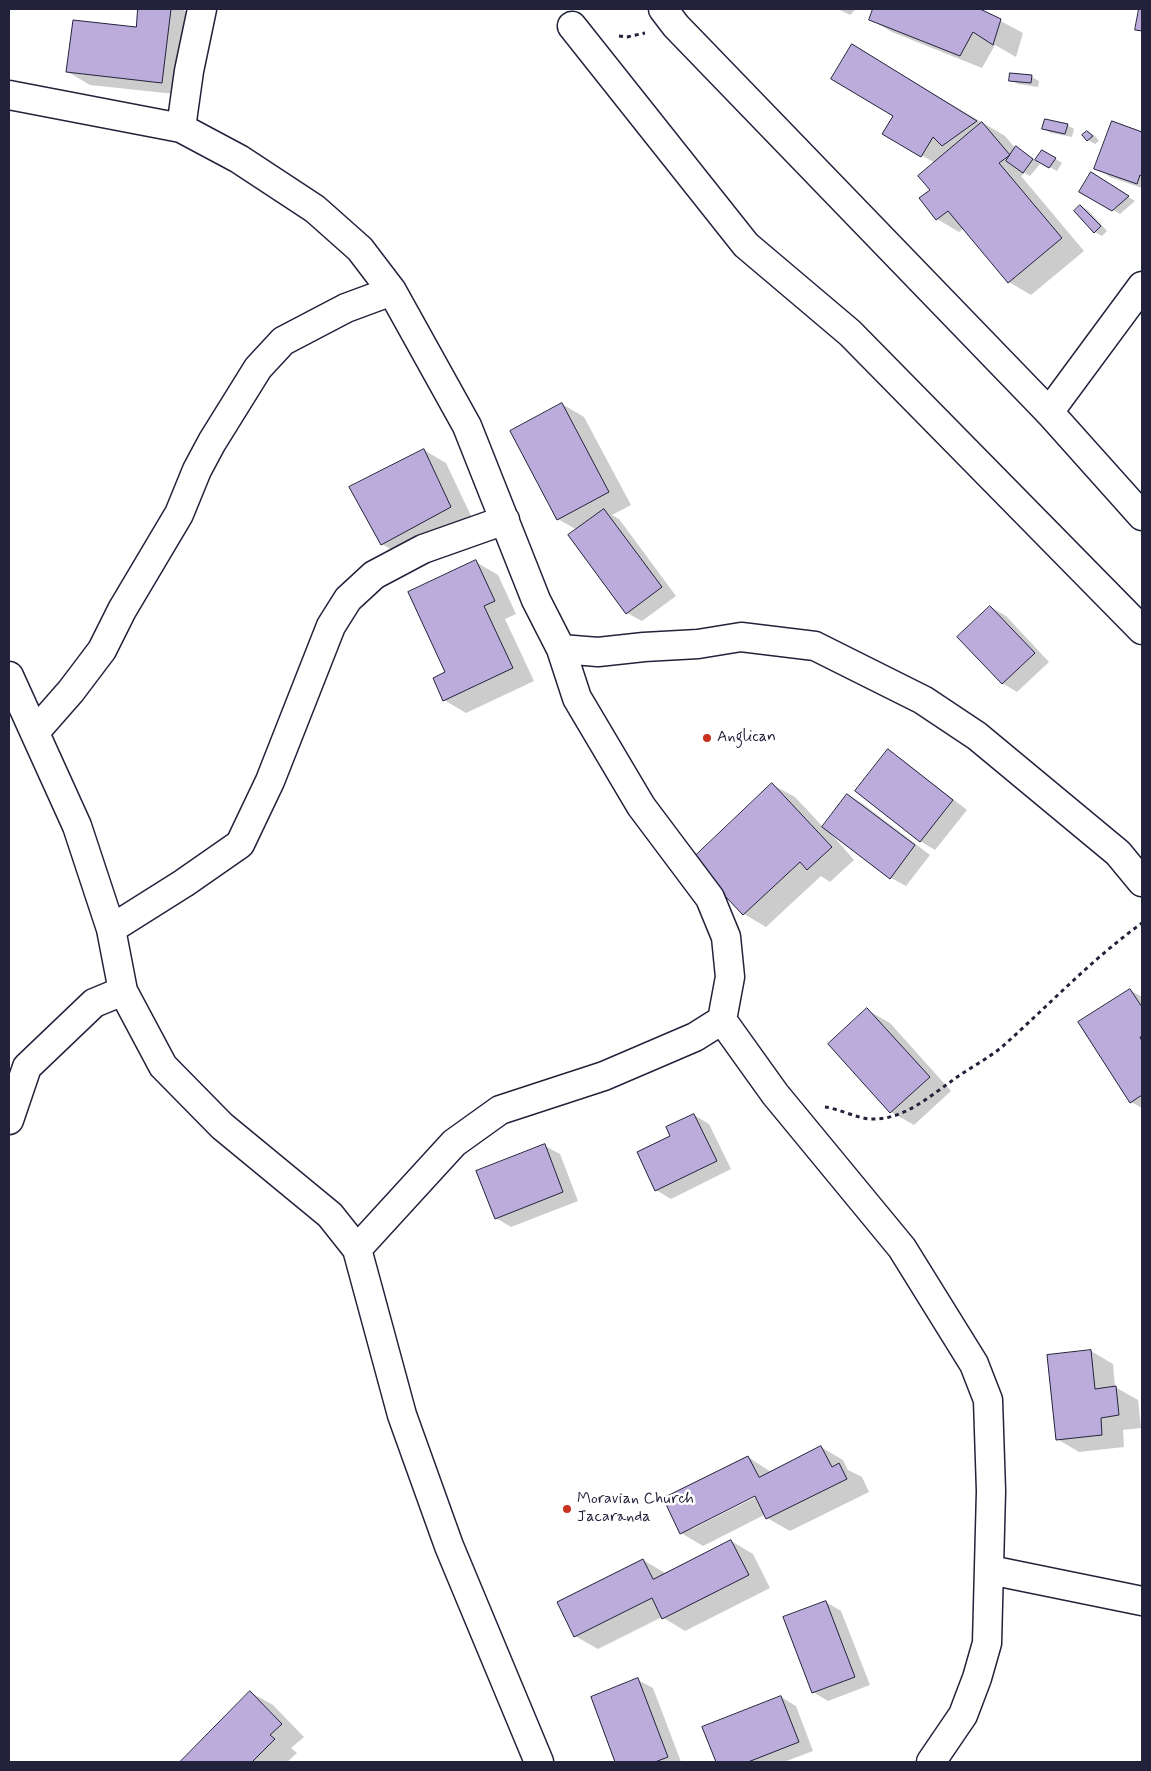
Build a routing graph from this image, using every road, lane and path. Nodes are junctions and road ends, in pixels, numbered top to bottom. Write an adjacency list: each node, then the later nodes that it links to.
1 (202, 9): 5 (street)
2 (663, 9): 8 (street)
3 (572, 26): 11 (street)
4 (9, 95): 5 (street)
5 (181, 128): 7 (street)
6 (1142, 286): 8 (street)
7 (392, 291): 10 (street); 14 (street)
8 (1049, 412): 9 (street)
9 (1142, 516)
10 (505, 520): 12 (street); 17 (street)
11 (1142, 630)
12 (561, 649): 15 (street); 19 (street)
13 (9, 679): 14 (street)
14 (35, 732): 17 (street)
15 (1142, 882)
16 (1142, 923): 20 (path)
17 (111, 929): 18 (street)
18 (123, 991): 21 (street); 22 (street)
19 (722, 1020): 22 (street); 23 (street)
20 (823, 1107)
21 (9, 1120)
22 (357, 1249): 25 (street)
23 (990, 1570): 24 (street); 26 (street)
24 (1142, 1601)
25 (539, 1762)
26 (931, 1762)

